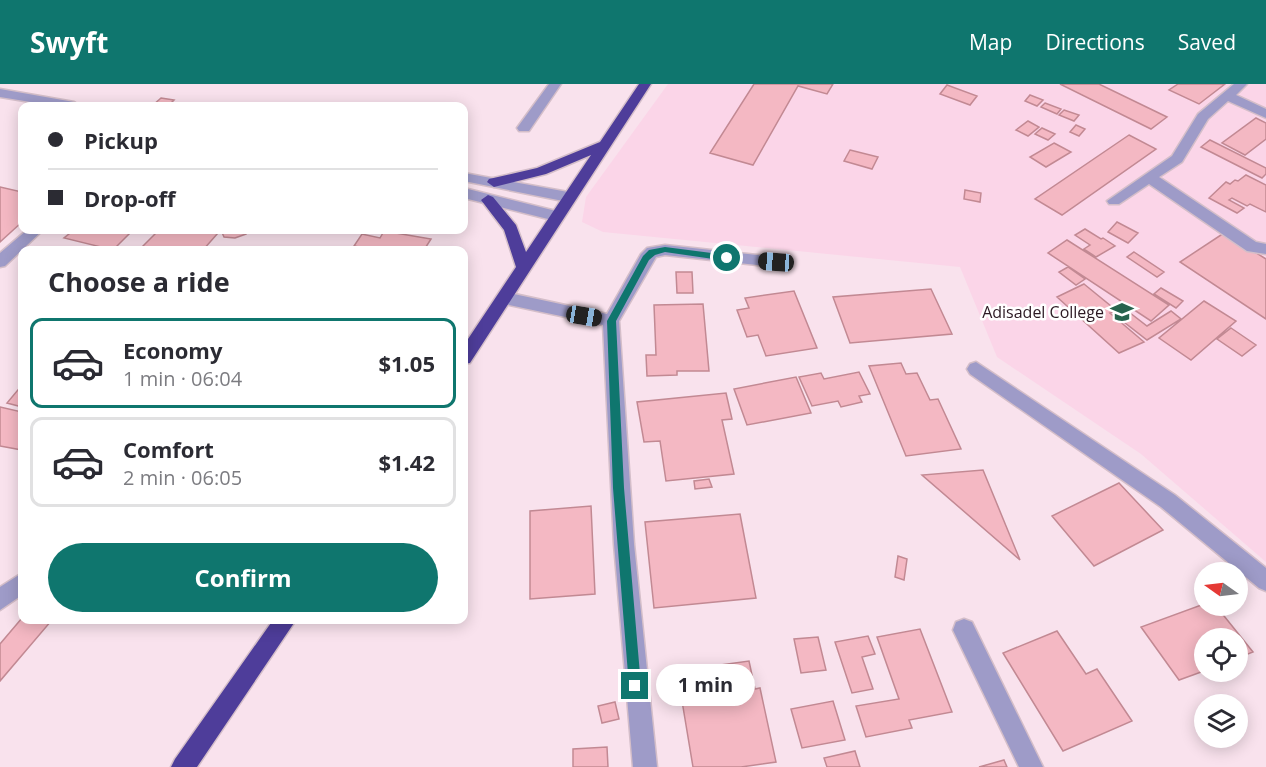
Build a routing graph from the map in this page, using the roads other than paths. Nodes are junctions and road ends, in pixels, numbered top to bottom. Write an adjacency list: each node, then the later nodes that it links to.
1 (555, 84): 8 (street)
2 (645, 84): 9 (highway)
3 (1241, 84): 5 (street)
4 (0, 93): 6 (street)
5 (1227, 96): 7 (street); 10 (street)
6 (51, 102)
7 (1266, 114)
8 (524, 128)
9 (602, 146): 12 (highway); 14 (highway)
10 (1149, 177): 16 (street); 21 (street)
11 (468, 178): 12 (street)
12 (494, 182): 14 (street)
13 (468, 195): 15 (street)
14 (568, 197): 17 (highway)
15 (488, 200): 17 (street); 24 (highway)
16 (1114, 201)
17 (556, 216): 24 (highway)
18 (32, 234): 20 (street)
19 (18, 246): 22 (street)
20 (18, 246)
21 (1266, 249)
22 (0, 262)
23 (776, 262): 26 (street)
24 (524, 267): 25 (highway)
25 (505, 298): 26 (street); 27 (highway)
26 (611, 321): 35 (street)
27 (468, 352)
28 (975, 369): 29 (street)
29 (1266, 581)
30 (18, 586): 31 (street)
31 (0, 600)
32 (282, 624): 34 (highway)
33 (964, 630): 36 (street)
34 (183, 767)
35 (645, 767)
36 (1031, 767)

